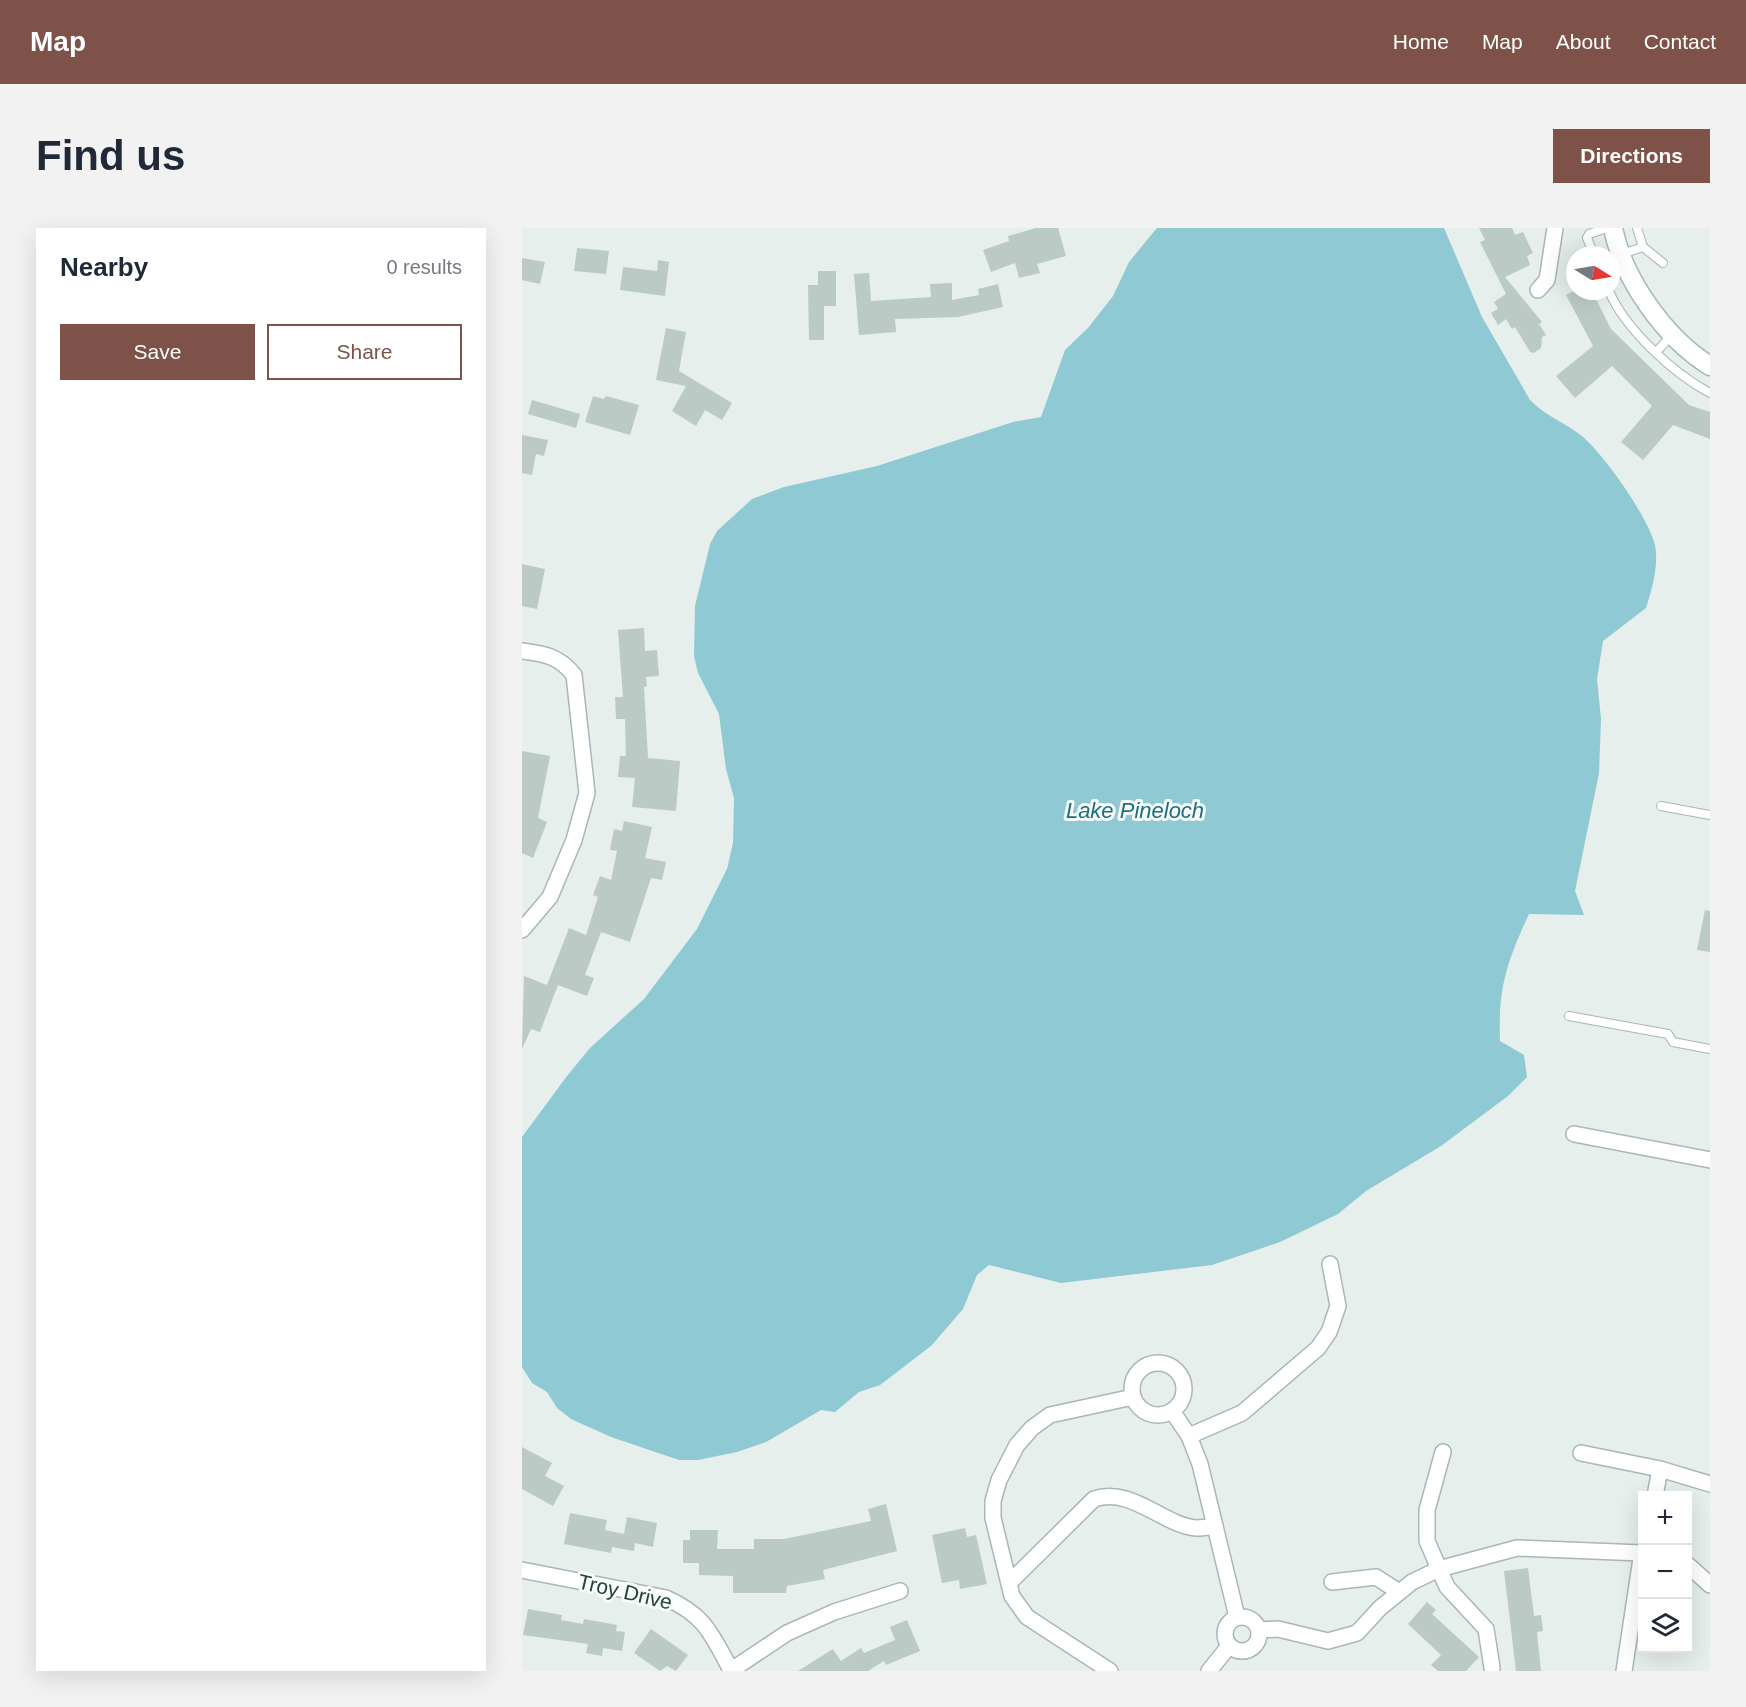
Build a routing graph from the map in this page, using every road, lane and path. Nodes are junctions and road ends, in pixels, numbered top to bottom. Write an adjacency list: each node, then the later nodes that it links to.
1 (1555, 228): 11 (street)
2 (1607, 228): 5 (lane)
3 (1613, 228): 6 (street)
4 (1636, 228): 7 (lane)
5 (1590, 246)
6 (1617, 246)
7 (1643, 247): 8 (lane); 10 (lane)
8 (1620, 255)
9 (1620, 257): 13 (street)
10 (1663, 263)
11 (1538, 290)
12 (1615, 300): 14 (lane)
13 (1673, 333): 14 (lane); 15 (street)
14 (1656, 352): 16 (lane)
15 (1710, 366)
16 (1710, 393)
17 (522, 651): 20 (street)
18 (1662, 806): 19 (lane)
19 (1710, 815)
20 (522, 930)
21 (1569, 1016): 22 (lane)
22 (1710, 1049)
23 (1575, 1134): 24 (street)
24 (1710, 1160)
25 (1330, 1264): 28 (street)
26 (1133, 1397): 27 (street); 27 (street); 43 (street)
27 (1172, 1411): 28 (street)
28 (1189, 1436): 34 (street)
29 (1443, 1452): 38 (street)
30 (1581, 1453): 31 (street)
31 (1660, 1469): 32 (street); 33 (street)
32 (1710, 1484)
33 (1656, 1491)
34 (1215, 1526): 43 (street); 47 (street)
35 (1638, 1553): 38 (street)
36 (1692, 1564): 39 (street)
37 (1692, 1567): 44 (street)
38 (1439, 1569): 46 (street); 50 (street)
39 (1710, 1569)
40 (522, 1570): 51 (street, Troy Drive)
41 (1638, 1579): 54 (street)
42 (1332, 1582): 46 (street)
43 (1009, 1583): 52 (street)
44 (1710, 1585)
45 (900, 1591): 51 (street)
46 (1399, 1592): 48 (street)
47 (1237, 1617): 48 (street); 49 (street)
48 (1259, 1630): 49 (street)
49 (1229, 1646): 53 (street)
50 (1492, 1668)
51 (730, 1670)
52 (1110, 1671)
53 (1209, 1671)
54 (1624, 1671)

